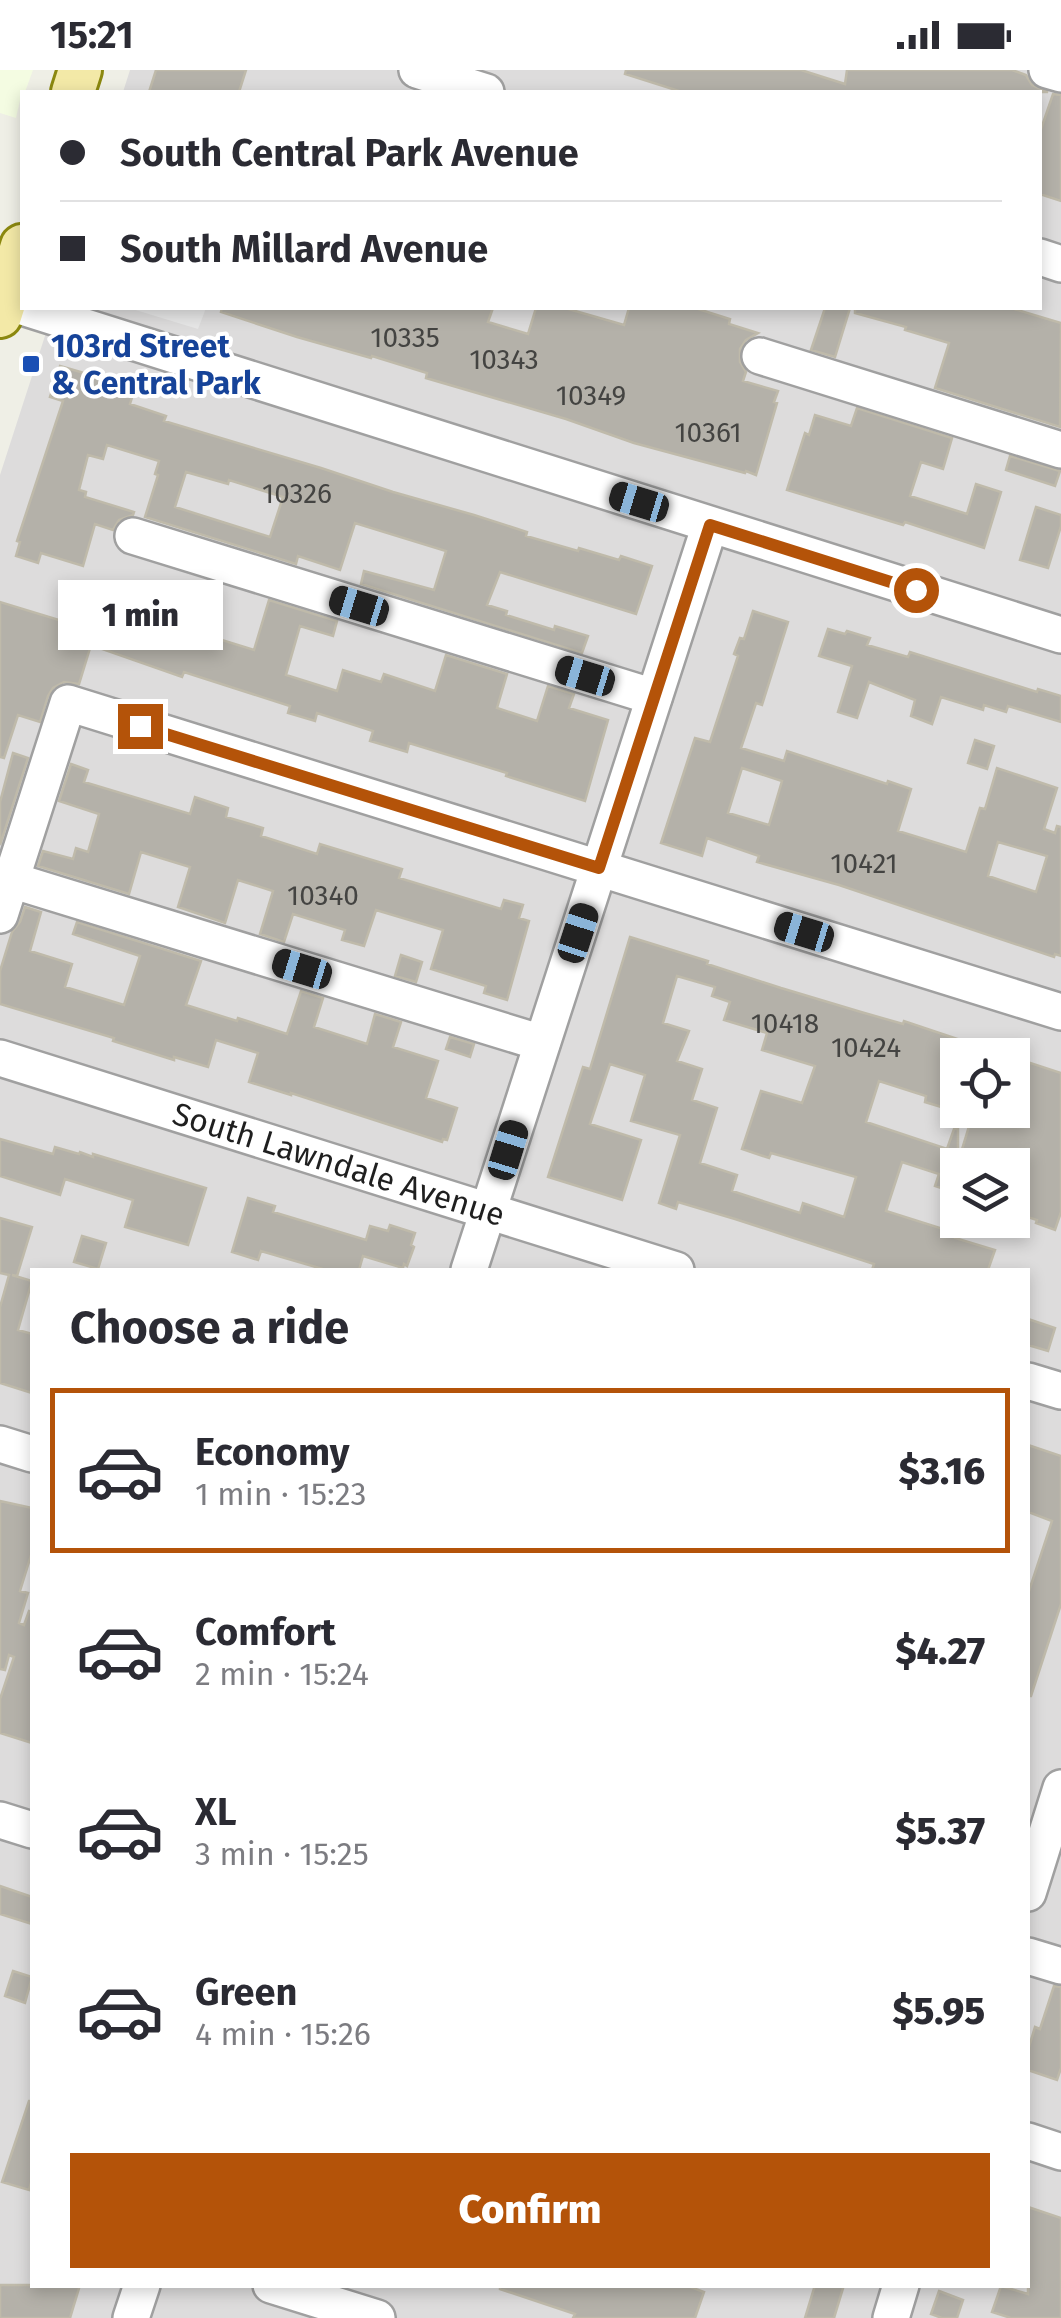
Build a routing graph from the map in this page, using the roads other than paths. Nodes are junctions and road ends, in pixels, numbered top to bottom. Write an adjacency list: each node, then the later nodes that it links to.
1 (417, 70): 4 (street)
2 (1047, 70): 3 (street)
3 (1061, 74)
4 (480, 90)
5 (20, 252): 6 (main road)
6 (2, 306): 9 (street)
7 (760, 356): 8 (street)
8 (1061, 450)
9 (710, 525): 11 (street); 12 (street)
10 (133, 536): 12 (street)
11 (1061, 635)
12 (654, 697): 13 (street)
13 (599, 868): 14 (street); 16 (street); 17 (street)
14 (11, 880): 15 (street); 17 (street)
15 (0, 915)
16 (1061, 1012)
17 (542, 1043): 19 (street)
18 (0, 1058): 19 (street, South Lawndale Avenue)
19 (488, 1211): 20 (street); 21 (street, South Lawndale Avenue)
20 (471, 1268)
21 (670, 1268)
22 (1030, 1381): 23 (street)
23 (1061, 1391)
24 (0, 1444): 25 (street)
25 (30, 1453)
26 (1061, 1788): 29 (street)
27 (0, 1820): 28 (street)
28 (30, 1829)
29 (1030, 1886)
30 (1030, 1957): 31 (street)
31 (1061, 1966)
32 (1030, 2142): 33 (street)
33 (1061, 2152)
34 (141, 2288): 37 (street)
35 (281, 2288): 38 (street)
36 (901, 2288): 39 (street)
37 (132, 2318)
38 (377, 2318)
39 (891, 2318)

